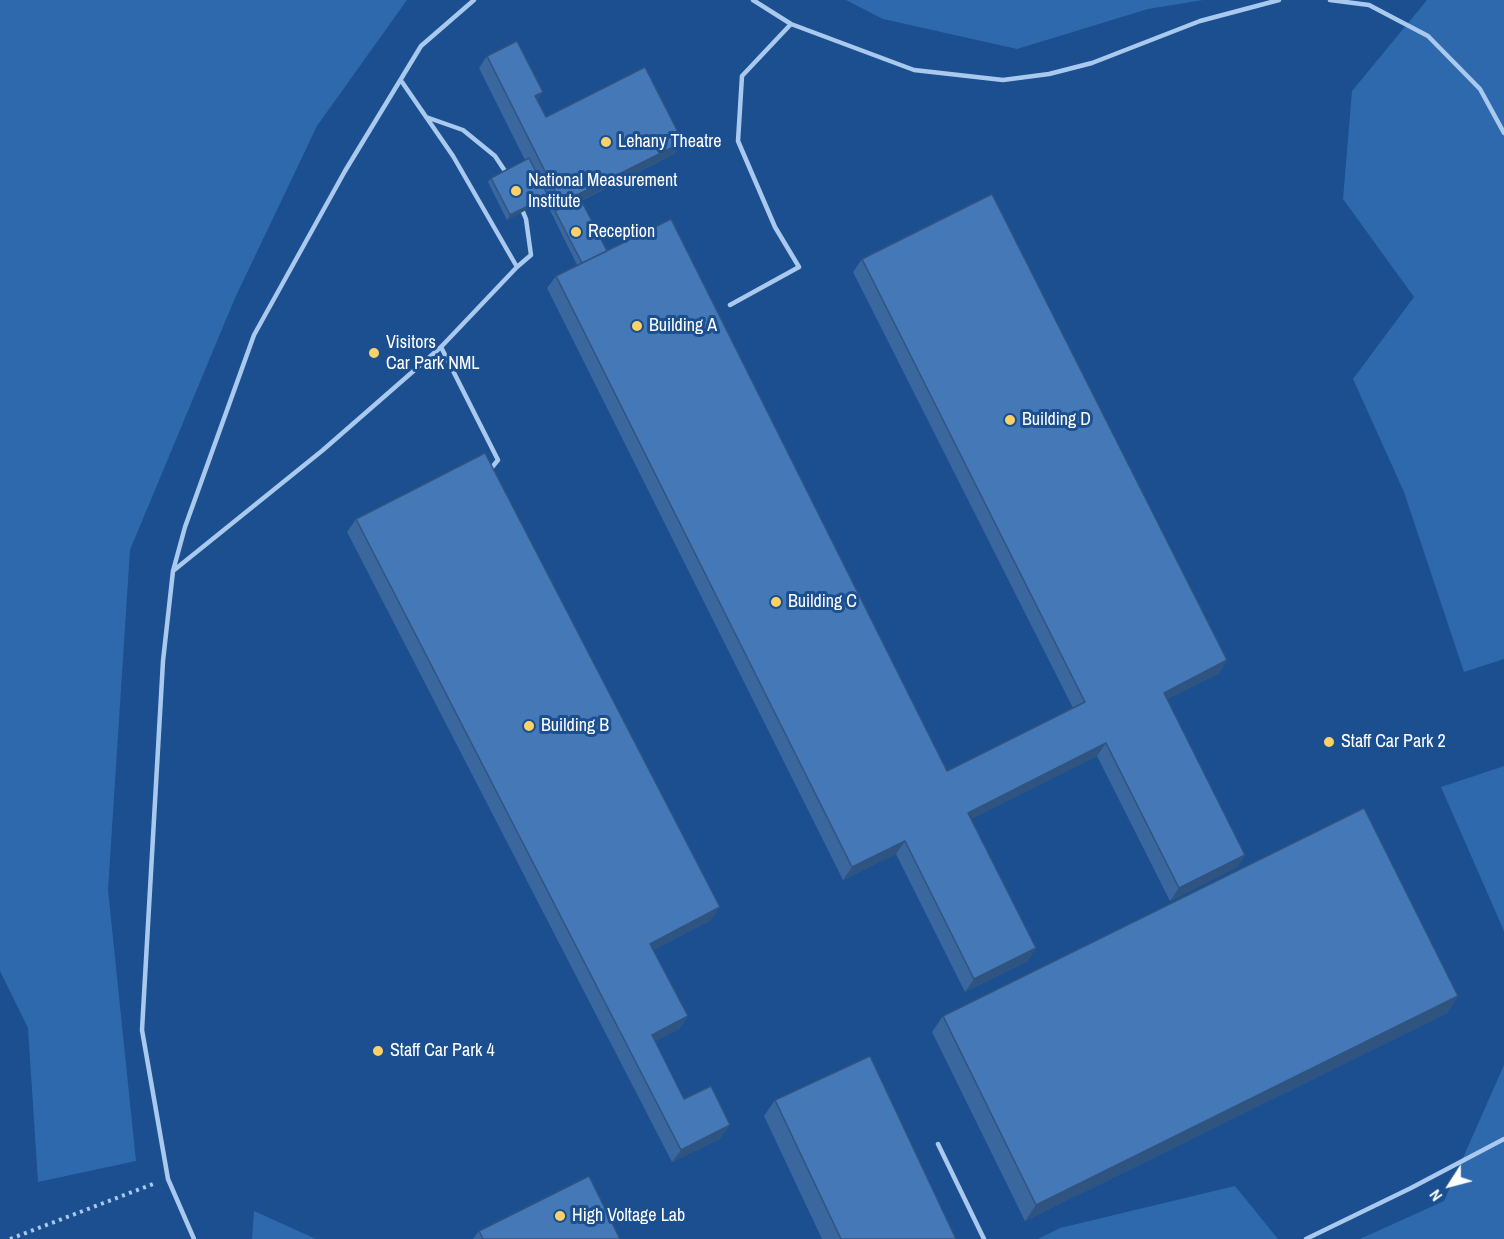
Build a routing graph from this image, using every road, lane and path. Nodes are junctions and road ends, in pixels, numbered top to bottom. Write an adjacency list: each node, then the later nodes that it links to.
1 (474, 0): 6 (lane)
2 (753, 0): 5 (lane)
3 (1279, 0): 5 (lane)
4 (1330, 0): 8 (lane)
5 (791, 24): 12 (lane)
6 (402, 82): 7 (lane); 15 (lane)
7 (426, 117): 9 (lane); 11 (lane)
8 (1504, 133)
9 (510, 182)
10 (519, 202): 11 (lane)
11 (517, 267): 13 (lane)
12 (730, 305)
13 (441, 347): 14 (lane); 15 (lane)
14 (483, 479)
15 (173, 571): 18 (lane)
16 (1504, 1139): 22 (lane)
17 (938, 1144): 21 (lane)
18 (168, 1179): 19 (path); 20 (lane)
19 (10, 1239)
20 (194, 1239)
21 (984, 1239)
22 (1306, 1239)

